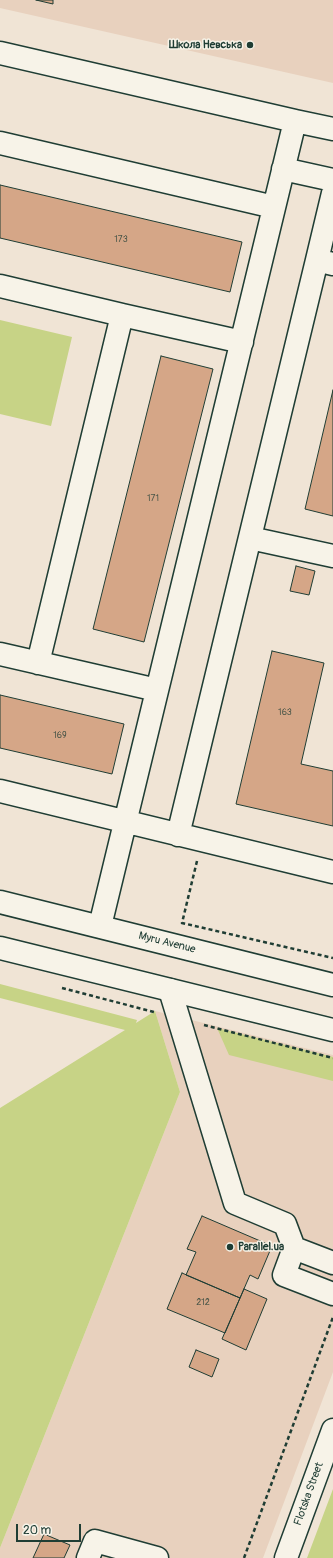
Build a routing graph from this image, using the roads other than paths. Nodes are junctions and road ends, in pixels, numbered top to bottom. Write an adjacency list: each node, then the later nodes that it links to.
1 (0, 53): 2 (main road)
2 (295, 121): 3 (main road); 5 (main road)
3 (333, 129)
4 (0, 143): 8 (main road)
5 (283, 169): 6 (main road); 8 (main road)
6 (333, 180)
7 (333, 192): 9 (main road)
8 (274, 207): 12 (main road)
9 (325, 262): 13 (main road)
10 (0, 286): 11 (main road)
11 (122, 315): 12 (main road); 16 (main road)
12 (242, 342): 17 (main road)
13 (250, 538): 14 (main road); 20 (main road)
14 (333, 556)
15 (0, 654): 16 (main road)
16 (38, 663): 17 (main road)
17 (157, 690): 19 (main road)
18 (0, 791): 19 (main road)
19 (125, 822): 20 (main road); 23 (main road)
20 (178, 835): 21 (main road)
21 (333, 872)
22 (0, 902): 23 (main road, Myru Avenue)
23 (100, 926): 25 (main road, Myru Avenue)
24 (0, 948): 26 (main road)
25 (333, 985)
26 (170, 990): 27 (main road); 28 (main road)
27 (333, 1030)
28 (294, 1248): 29 (main road); 30 (main road)
29 (333, 1263)
30 (333, 1294)
31 (333, 1430): 34 (main road, Flotska Street)
32 (88, 1558): 33 (main road)
33 (157, 1558)
34 (286, 1558)

